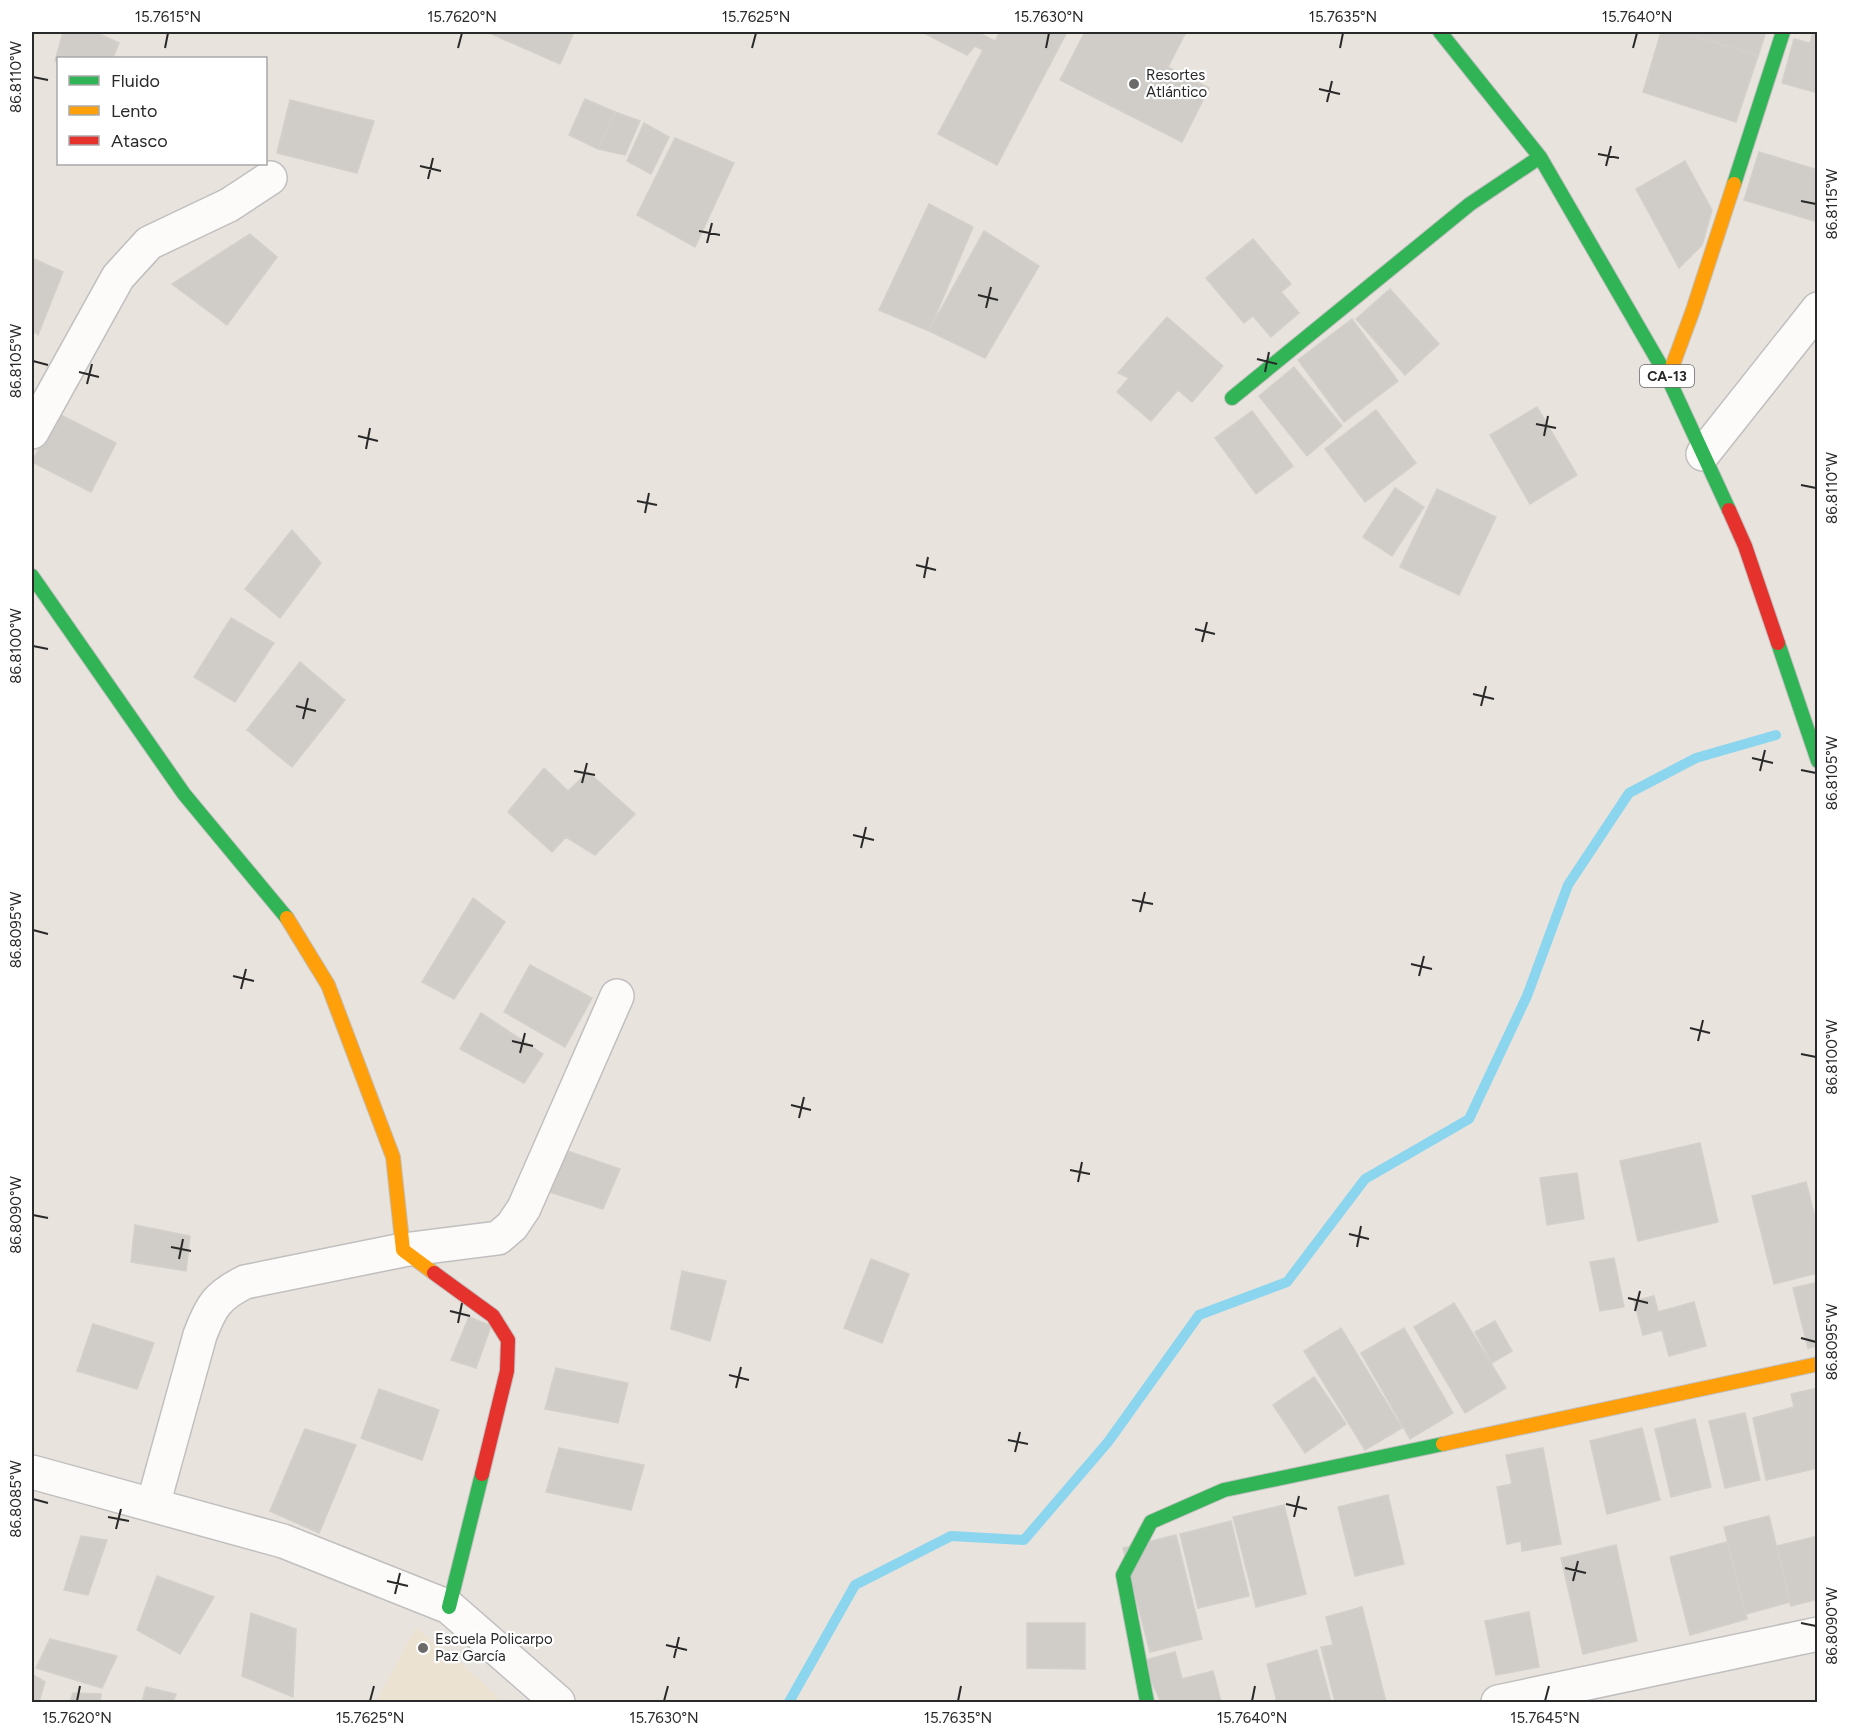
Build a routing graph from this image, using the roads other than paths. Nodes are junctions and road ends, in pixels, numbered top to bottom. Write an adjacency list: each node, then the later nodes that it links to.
1 (1440, 32): 3 (street, CA-13)
2 (1784, 32): 6 (street)
3 (1540, 157): 6 (street, CA-13); 7 (street)
4 (270, 178): 8 (street)
5 (1818, 309): 9 (street)
6 (1668, 378): 9 (street, CA-13)
7 (1232, 398)
8 (32, 432)
9 (1703, 454): 11 (street, CA-13)
10 (32, 576): 13 (street)
11 (1818, 761)
12 (617, 996): 13 (street)
13 (404, 1250): 16 (street); 17 (street)
14 (1818, 1364): 20 (street)
15 (32, 1472): 16 (street)
16 (153, 1505): 17 (street)
17 (449, 1607): 19 (street)
18 (1818, 1634): 21 (street)
19 (558, 1702)
20 (1147, 1702)
21 (1498, 1702)

